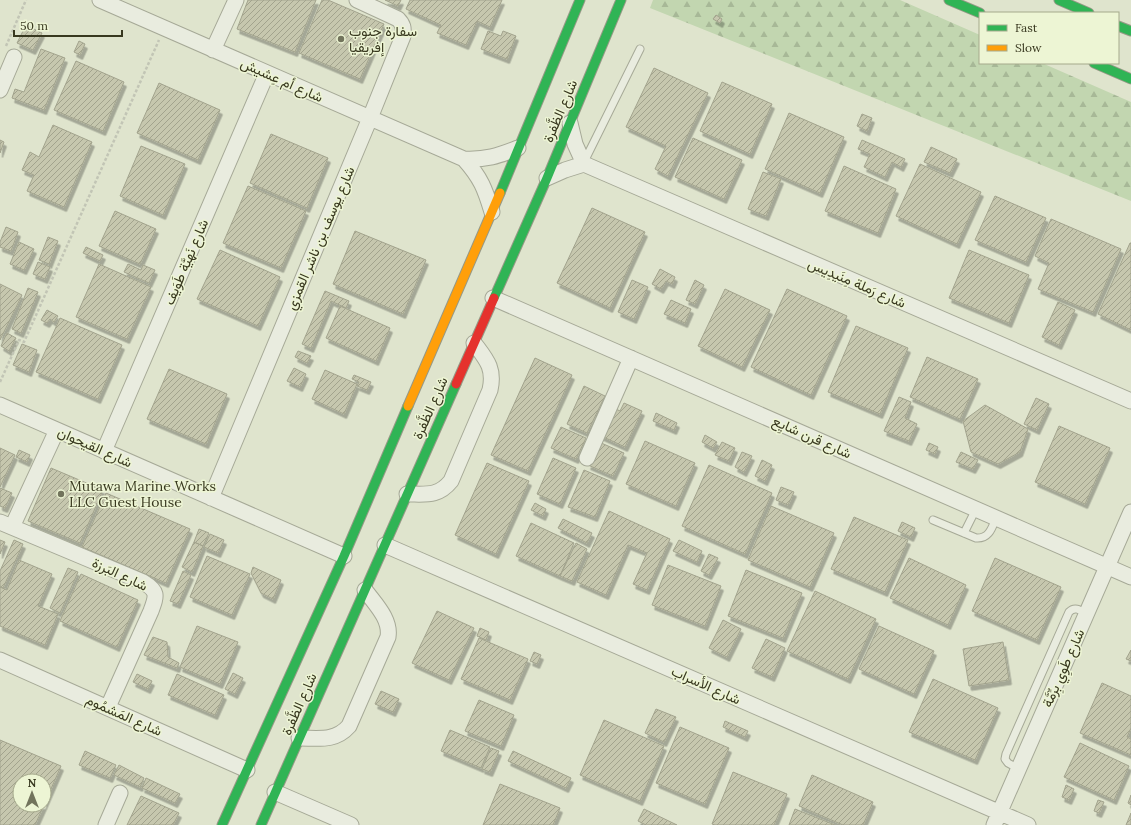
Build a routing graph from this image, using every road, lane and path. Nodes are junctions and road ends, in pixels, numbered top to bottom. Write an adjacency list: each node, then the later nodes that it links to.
1 (26, 0): 17 (path)
2 (100, 0): 12 (street, شارع أم عِشيش)
3 (236, 0): 15 (street)
4 (357, 0): 23 (street, شارع يوسف بن ناشر القمزي)
5 (580, 0): 25 (main road, شارع الظَّفرة)
6 (621, 0): 20 (main road, شارع الظَّفرة)
7 (949, 0): 10 (main road)
8 (1058, 0): 9 (main road)
9 (1086, 12)
10 (979, 13)
11 (1119, 26): 13 (main road)
12 (164, 28): 15 (street, شارع أم عِشيش); 33 (path)
13 (1131, 31)
14 (640, 49): 27 (lane)
15 (213, 50): 19 (street, شارع أم عِشيش)
16 (590, 52): 20 (main road)
17 (14, 57): 22 (street)
18 (1096, 64): 21 (main road)
19 (267, 73): 23 (street, شارع أم عِشيش); 37 (street, شارع نَهيَّة طَوَيف)
20 (588, 79): 24 (main road, شارع الظَّفرة)
21 (1131, 79)
22 (0, 90)
23 (370, 118): 26 (street, شارع أم عِشيش); 40 (street, شارع يوسف بن ناشر القمزي)
24 (570, 123): 27 (street); 28 (main road, شارع الظَّفرة)
25 (518, 148): 26 (street, شارع أم عِشيش); 29 (main road, شارع الظَّفرة)
26 (464, 159): 29 (street, شارع أم عِشيش)
27 (584, 164): 28 (street); 34 (street, شارع رَملة مِنَيدِيس)
28 (547, 178): 30 (main road, شارع الظَّفرة)
29 (492, 212): 48 (main road, شارع الظَّفرة)
30 (493, 298): 31 (main road, شارع الظَّفرة); 32 (street, شارع قرن شايِع)
31 (474, 343): 39 (main road, شارع الظَّفرة); 39 (street)
32 (631, 358): 38 (street); 41 (street, شارع قرن شايِع)
33 (0, 382)
34 (1131, 401)
35 (0, 405): 36 (street, شارع القيحوان)
36 (56, 430): 37 (street, شارع القيحوان); 45 (street, شارع البَرزة)
37 (104, 451): 40 (street, شارع القيحوان)
38 (587, 458)
39 (407, 494): 47 (main road, شارع الظَّفرة)
40 (211, 498): 48 (street, شارع القيحوان)
41 (976, 509): 43 (street, شارع قرن شايِع); 46 (lane)
42 (1131, 512): 49 (street, شارع طَوِي بِرِّمَّة)
43 (996, 518): 46 (lane); 49 (street, شارع قرن شايِع)
44 (933, 520): 46 (lane)
45 (6, 525): 61 (street, شارع البَرزة)
46 (964, 533)
47 (385, 546): 51 (main road, شارع الظَّفرة); 66 (street, شارع الأسراب)
48 (344, 556): 52 (main road, شارع الظَّفرة)
49 (1107, 566): 50 (street, شارع قرن شايِع); 66 (street, شارع طَوِي بِرِّمَّة)
50 (1131, 577)
51 (365, 590): 54 (main road, شارع الظَّفرة); 62 (street)
52 (319, 611): 53 (main road); 56 (main road, شارع الظَّفرة)
53 (326, 621)
54 (350, 623): 55 (main road); 60 (main road, شارع الظَّفرة)
55 (337, 626)
56 (300, 654): 57 (main road); 63 (main road, شارع الظَّفرة)
57 (312, 655)
58 (0, 660): 61 (street, شارع المَشمُوم)
59 (322, 663): 60 (main road)
60 (327, 674): 62 (main road, شارع الظَّفرة)
61 (108, 707): 63 (street, شارع المَشمُوم)
62 (299, 738): 64 (main road, شارع الظَّفرة)
63 (247, 770): 69 (main road, شارع الظَّفرة)
64 (275, 792): 67 (street); 70 (main road, شارع الظَّفرة)
65 (120, 793): 68 (street)
66 (996, 819): 72 (street, شارع الأسراب)
67 (334, 822): 71 (street)
68 (106, 825)
69 (222, 825)
70 (261, 825)
71 (351, 825)
72 (1028, 825)

